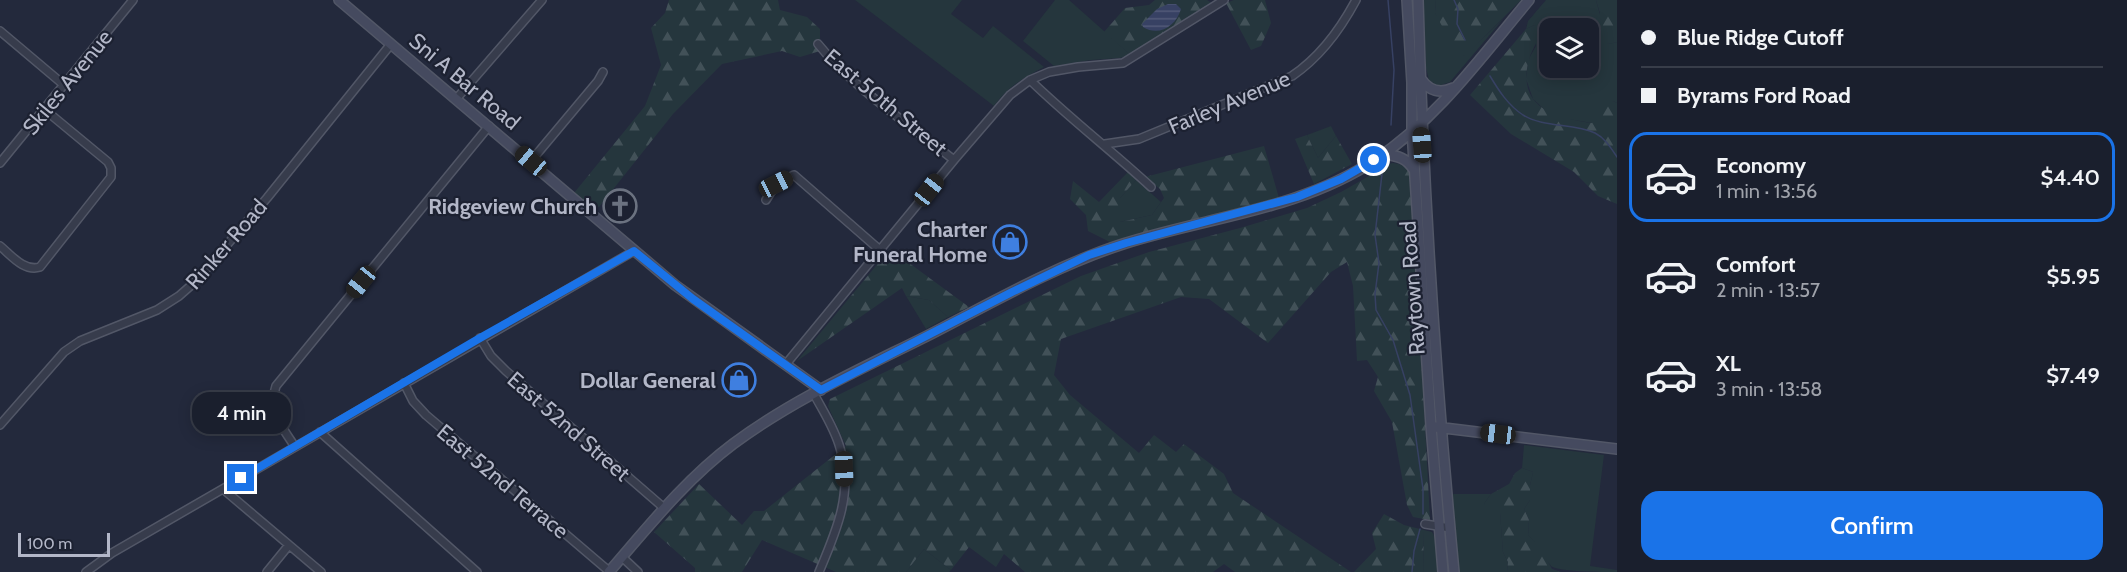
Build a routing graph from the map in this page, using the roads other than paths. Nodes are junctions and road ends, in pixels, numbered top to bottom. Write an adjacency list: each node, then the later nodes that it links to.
1 (133, 0): 15 (street, Skiles Avenue)
2 (339, 0): 10 (main road, Sni A Bar Road)
3 (542, 0): 17 (street)
4 (1224, 0): 14 (street)
5 (1356, 0): 22 (street, Farley Avenue)
6 (1407, 0): 21 (main road, Raytown Road)
7 (1418, 0): 13 (main road, Raytown Road)
8 (1529, 0): 16 (main road)
9 (0, 32): 15 (street)
10 (391, 44): 17 (main road, Sni A Bar Road); 37 (street, Rinker Road)
11 (818, 44): 24 (street, East 50th Street)
12 (603, 72): 25 (street)
13 (1420, 79): 16 (main road); 19 (main road, Raytown Road)
14 (1030, 80): 22 (street); 24 (street)
15 (64, 85): 18 (street, Skiles Avenue)
16 (1455, 87): 19 (main road)
17 (457, 99): 20 (main road, Sni A Bar Road)
18 (44, 108): 26 (street, Skiles Avenue); 30 (street)
19 (1421, 124): 21 (main road); 38 (main road, Raytown Road)
20 (489, 126): 25 (main road, Sni A Bar Road); 40 (street)
21 (1412, 131): 23 (main road); 27 (main road, Raytown Road)
22 (1105, 144): 28 (street)
23 (1384, 154): 27 (main road); 36 (main road)
24 (954, 160): 32 (street)
25 (531, 161): 31 (main road, Sni A Bar Road)
26 (0, 163)
27 (1415, 171): 38 (main road, Raytown Road)
28 (1151, 187)
29 (766, 200): 32 (street)
30 (0, 246)
31 (634, 251): 33 (street); 34 (main road, Sni A Bar Road)
32 (881, 251): 34 (street)
33 (480, 338): 35 (street); 43 (street, East 52nd Street)
34 (786, 364): 36 (main road, Sni A Bar Road)
35 (404, 383): 39 (street); 53 (street, East 52nd Terrace)
36 (818, 392): 43 (main road); 55 (street, Sni A Bar Road)
37 (0, 425)
38 (1435, 427): 41 (main road); 45 (main road, Raytown Road); 46 (main road, Raytown Road)
39 (320, 432): 40 (street); 52 (street)
40 (295, 447): 42 (street)
41 (1617, 449)
42 (223, 489): 47 (street); 49 (street)
43 (664, 508): 48 (main road)
44 (1425, 524): 45 (street)
45 (1439, 526): 46 (street); 56 (main road, Raytown Road)
46 (1450, 528): 57 (main road, Raytown Road)
47 (289, 545): 50 (street); 51 (street)
48 (622, 557): 53 (main road); 54 (street)
49 (86, 572)
50 (267, 572)
51 (321, 572)
52 (477, 572)
53 (610, 572)
54 (638, 572)
55 (819, 572)
56 (1443, 572)
57 (1454, 572)

